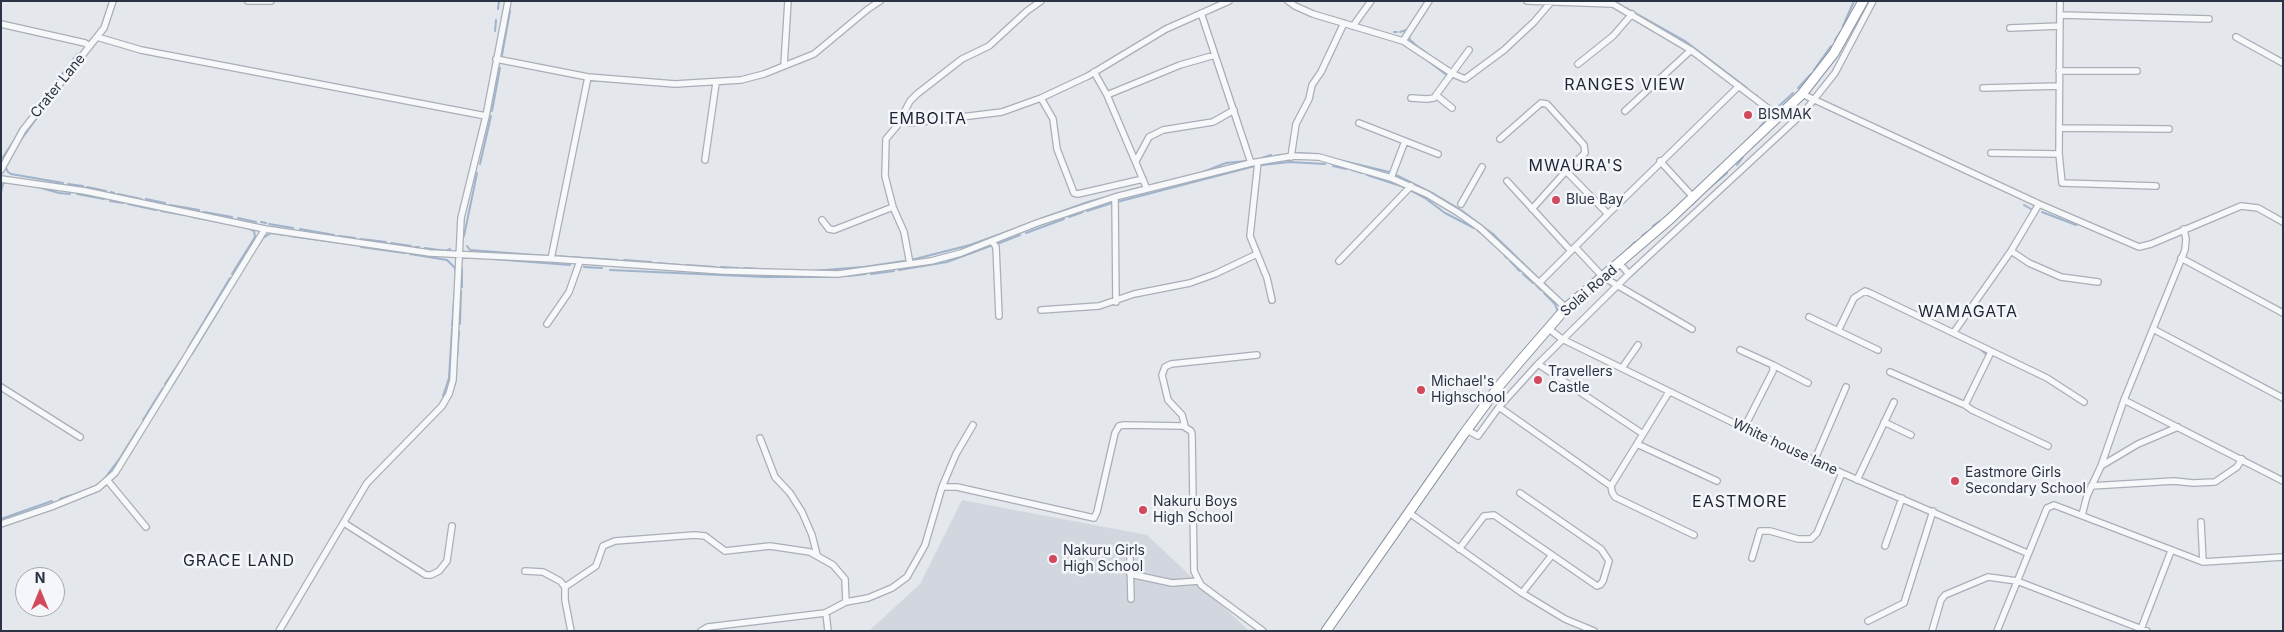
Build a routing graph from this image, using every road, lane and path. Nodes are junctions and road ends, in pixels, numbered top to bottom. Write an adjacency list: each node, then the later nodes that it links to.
1 (113, 1): 28 (street, Crater Lane)
2 (248, 1): 3 (street)
3 (271, 1)
4 (508, 1): 35 (street)
5 (788, 1): 38 (street)
6 (880, 1): 38 (street)
7 (1041, 1): 59 (street)
8 (1229, 1): 19 (street)
9 (1288, 1): 23 (street)
10 (1371, 1): 25 (street)
11 (1429, 1): 30 (street)
12 (1528, 1): 16 (street)
13 (1863, 1): 49 (highway, Solai Road)
14 (1873, 1): 53 (street)
15 (2060, 1): 21 (street)
16 (1551, 2): 17 (street); 42 (street)
17 (1564, 2): 18 (street)
18 (1614, 2): 20 (street)
19 (1201, 14): 34 (street); 40 (street)
20 (1632, 14): 33 (street); 37 (street)
21 (2060, 15): 22 (street); 26 (street)
22 (2209, 19)
23 (1344, 23): 25 (street); 68 (street)
24 (1, 24): 31 (street)
25 (1353, 26): 30 (street)
26 (2060, 26): 27 (street); 39 (street)
27 (2010, 28)
28 (96, 37): 31 (street, Crater Lane); 57 (street)
29 (2236, 37): 36 (street)
30 (1403, 40): 42 (street)
31 (89, 46): 74 (street, Crater Lane)
32 (1469, 50): 42 (street)
33 (1691, 50): 45 (street); 56 (street)
34 (1215, 55): 48 (street); 55 (street)
35 (496, 59): 43 (street); 57 (street)
36 (2283, 63)
37 (1578, 64)
38 (784, 65): 44 (street)
39 (2059, 71): 41 (street); 46 (street)
40 (1094, 72): 48 (street); 51 (street)
41 (2138, 72)
42 (1453, 74): 50 (street)
43 (588, 77): 44 (street); 100 (street)
44 (716, 83): 69 (street)
45 (1739, 86): 58 (street); 71 (street)
46 (2060, 86): 47 (street); 61 (street)
47 (1983, 88)
48 (1107, 94): 70 (street)
49 (1802, 94): 53 (street); 58 (highway, Solai Road)
50 (1436, 95): 52 (street); 54 (street)
51 (1041, 98): 59 (street); 78 (street)
52 (1411, 98)
53 (1813, 99): 86 (street); 105 (street)
54 (1452, 108)
55 (1234, 110): 70 (street); 72 (street)
56 (1625, 111)
57 (486, 116): 98 (street)
58 (1778, 116): 84 (highway, Solai Road)
59 (900, 121): 87 (street)
60 (1359, 123): 64 (street)
61 (2059, 128): 62 (street); 67 (street)
62 (2168, 129)
63 (1500, 139): 75 (street)
64 (1405, 141): 66 (street); 76 (street)
65 (1992, 153): 67 (street)
66 (1438, 154)
67 (2058, 154): 81 (street)
68 (1291, 157): 72 (street); 76 (street)
69 (705, 160)
70 (1136, 161): 78 (street)
71 (1660, 161): 84 (street); 89 (street)
72 (1255, 163): 82 (street); 97 (street)
73 (1482, 167): 85 (street)
74 (1, 170)
75 (1566, 171): 88 (street); 89 (street)
76 (1391, 178): 80 (street)
77 (1, 179): 93 (street)
78 (1143, 179): 82 (street)
79 (1507, 181): 88 (street)
80 (1411, 186): 102 (street); 107 (street)
81 (2156, 186)
82 (1147, 190): 83 (street)
83 (1115, 197): 94 (street); 111 (street)
84 (1693, 197): 104 (highway, Solai Road)
85 (1461, 204)
86 (2039, 204): 92 (street); 96 (street)
87 (892, 207): 90 (street); 103 (street)
88 (1532, 209): 95 (street)
89 (1608, 214): 95 (street)
90 (822, 220)
91 (2283, 222): 92 (street)
92 (2184, 228): 99 (street)
93 (265, 229): 98 (street); 160 (street)
94 (992, 242): 103 (street); 115 (street)
95 (1573, 249): 106 (street); 107 (street)
96 (2011, 251): 108 (street); 122 (street)
97 (1257, 254): 110 (street); 111 (street)
98 (460, 255): 100 (street); 172 (street)
99 (2181, 258): 114 (street); 120 (street)
100 (551, 259): 101 (street)
101 (580, 261): 103 (street); 117 (street)
102 (1339, 261)
103 (910, 264)
104 (1620, 264): 105 (street); 106 (highway, Solai Road)
105 (1629, 274): 109 (street)
106 (1603, 277): 109 (street); 112 (highway, Solai Road)
107 (1539, 282): 112 (street)
108 (2098, 282)
109 (1616, 286): 119 (street); 123 (street)
110 (1272, 300)
111 (1116, 302): 113 (street)
112 (1566, 308): 118 (highway, Solai Road)
113 (1042, 310)
114 (2283, 313)
115 (999, 316)
116 (1809, 317): 121 (street)
117 (548, 324)
118 (1549, 329): 123 (street, White house lane); 148 (highway, Solai Road)
119 (1692, 329)
120 (2153, 329): 137 (street); 138 (street)
121 (1838, 331): 122 (street); 126 (street)
122 (1954, 332): 127 (street)
123 (1562, 339): 129 (street); 131 (street, White house lane)
124 (1638, 345): 131 (street)
125 (1740, 350): 130 (street)
126 (1878, 350)
127 (1991, 352): 140 (street); 141 (street)
128 (1257, 355): 145 (street)
129 (1538, 364): 142 (street); 149 (street)
130 (1773, 365): 133 (street); 147 (street)
131 (1622, 368): 136 (street, White house lane)
132 (1890, 372): 141 (street)
133 (1808, 383)
134 (1846, 386): 155 (street)
135 (1, 387): 151 (street)
136 (1669, 392): 147 (street, White house lane); 149 (street)
137 (2283, 398)
138 (2124, 400): 146 (street); 157 (street)
139 (1894, 402): 143 (street)
140 (2084, 402)
141 (1965, 405): 154 (street)
142 (1499, 407): 148 (street); 163 (street)
143 (1884, 422): 150 (street); 159 (street)
144 (973, 424): 165 (street)
145 (1185, 426): 165 (street); 189 (street)
146 (2178, 427): 156 (street); 157 (street)
147 (1744, 428): 155 (street, White house lane)
148 (1467, 430): 169 (highway, Solai Road)
149 (1643, 434): 153 (street)
150 (1911, 435)
151 (80, 437)
152 (760, 438): 181 (street)
153 (1637, 444): 161 (street); 163 (street)
154 (2048, 446)
155 (1815, 459): 158 (street, White house lane)
156 (2242, 459): 162 (street); 164 (street)
157 (2101, 466): 164 (street)
158 (1842, 473): 159 (street, White house lane); 185 (street)
159 (1857, 480): 167 (street, White house lane)
160 (108, 481): 173 (street); 175 (street)
161 (1717, 481)
162 (2283, 481)
163 (1611, 486): 176 (street)
164 (2091, 486): 170 (street)
165 (942, 488): 194 (street)
166 (1520, 493): 182 (street)
167 (1902, 498): 168 (street, White house lane); 177 (street)
168 (1933, 511): 180 (street, White house lane); 196 (street)
169 (1408, 512): 178 (street); 204 (highway, Solai Road)
170 (2082, 515): 179 (street); 180 (street)
171 (2200, 522): 186 (street)
172 (344, 523): 174 (street); 199 (street)
173 (1, 524)
174 (452, 526)
175 (146, 527)
176 (1694, 535)
177 (1885, 546)
178 (1459, 549): 182 (street); 192 (street)
179 (2171, 551): 186 (street); 198 (street)
180 (2028, 553): 190 (street)
181 (818, 555): 191 (street); 194 (street)
182 (1552, 555): 192 (street)
183 (2283, 557): 186 (street)
184 (1130, 558): 188 (street)
185 (1752, 558)
186 (2203, 562)
187 (525, 571): 191 (street)
188 (1130, 574): 189 (street); 193 (street)
189 (1199, 581): 203 (street)
190 (2017, 581): 197 (street); 206 (street); 207 (street)
191 (565, 587): 200 (street)
192 (1522, 593): 205 (street)
193 (1131, 599)
194 (846, 602): 195 (street)
195 (826, 613): 201 (street); 202 (street)
196 (1868, 621)
197 (2132, 628): 198 (street)
198 (2144, 630)
199 (279, 631)
200 (571, 631)
201 (701, 631)
202 (828, 631)
203 (1263, 631)
204 (1326, 631)
205 (1594, 631)
206 (1932, 631)
207 (1997, 631)

